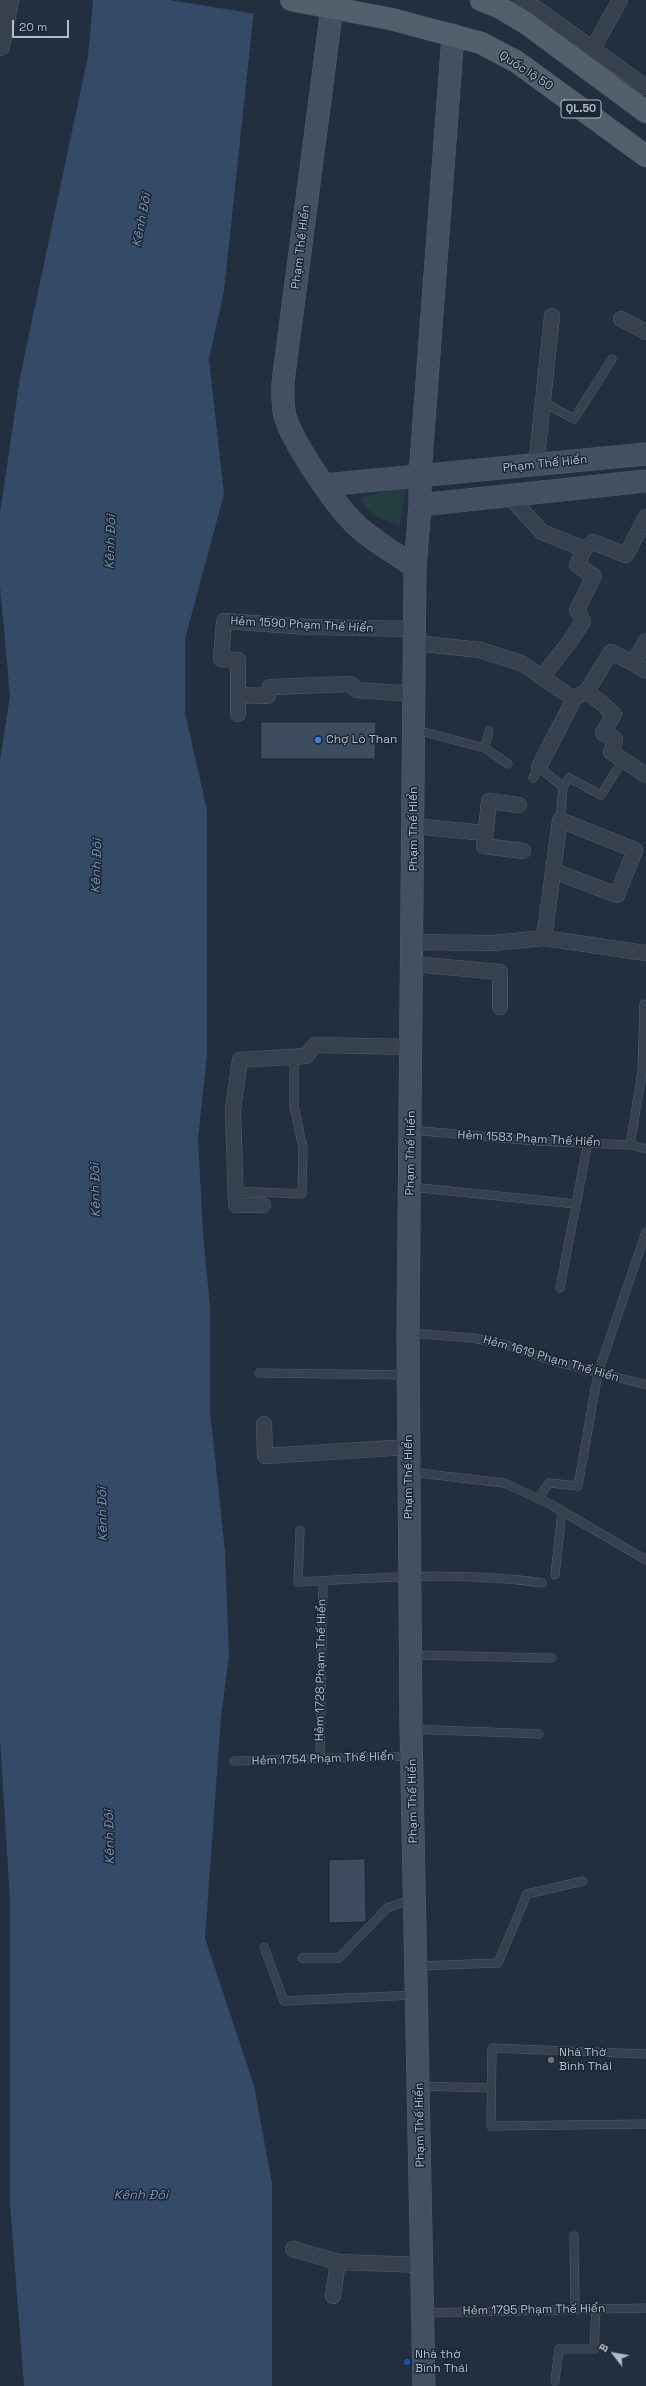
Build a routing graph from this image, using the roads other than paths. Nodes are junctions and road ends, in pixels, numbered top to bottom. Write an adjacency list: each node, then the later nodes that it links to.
1 (9, 0): 9 (street)
2 (291, 0): 8 (main road, Quốc lộ 50 / QL.50, bridge)
3 (333, 0): 23 (main road, Phạm Thế Hiển)
4 (481, 0): 12 (main road, QL.50)
5 (521, 0): 7 (street)
6 (620, 0): 10 (street)
7 (540, 4): 10 (street)
8 (453, 35): 13 (main road, Quốc lộ 50 / QL.50); 21 (main road, Phạm Thế Hiển)
9 (0, 41)
10 (593, 48): 11 (street)
11 (646, 85)
12 (646, 112)
13 (646, 156)
14 (552, 316): 18 (street)
15 (621, 319): 16 (street)
16 (646, 332)
17 (612, 359): 18 (lane)
18 (543, 402): 20 (street)
19 (646, 454): 20 (main road, Phạm Thế Hiển)
20 (536, 466): 21 (main road, Phạm Thế Hiển)
21 (420, 474): 23 (main road, Phạm Thế Hiển); 25 (main road, Phạm Thế Hiển)
22 (646, 481): 24 (main road)
23 (324, 485): 28 (main road, Phạm Thế Hiển)
24 (509, 496): 25 (main road); 27 (street)
25 (420, 505): 28 (main road, Phạm Thế Hiển)
26 (646, 517): 27 (street)
27 (584, 549): 33 (street)
28 (415, 568): 29 (main road, Phạm Thế Hiển)
29 (416, 636): 33 (street); 34 (main road, Phạm Thế Hiển); 35 (street, Hẻm 1590 Phạm Thế Hiển)
30 (646, 641): 31 (street)
31 (632, 663): 32 (street); 36 (street)
32 (646, 671)
33 (542, 677): 36 (street)
34 (415, 694): 35 (street); 38 (main road, Phạm Thế Hiển)
35 (239, 695): 37 (street, Hẻm 1590 Phạm Thế Hiển)
36 (581, 695): 41 (street); 43 (street)
37 (238, 714)
38 (415, 729): 40 (lane); 48 (main road, Phạm Thế Hiển)
39 (489, 731): 40 (lane)
40 (485, 748): 42 (lane)
41 (623, 760): 44 (street); 45 (lane)
42 (508, 764)
43 (536, 772): 45 (lane)
44 (646, 775)
45 (563, 787): 47 (lane)
46 (519, 805): 49 (street)
47 (560, 820): 51 (street); 51 (street)
48 (414, 826): 49 (street); 53 (main road, Phạm Thế Hiển)
49 (485, 833): 50 (street)
50 (523, 851)
51 (554, 871): 52 (street)
52 (544, 938): 53 (street); 54 (street)
53 (413, 942): 55 (main road, Phạm Thế Hiển)
54 (646, 953)
55 (413, 964): 57 (street); 59 (main road, Phạm Thế Hiển)
56 (644, 1004): 58 (lane)
57 (500, 1007)
58 (645, 1026): 63 (lane)
59 (412, 1047): 60 (street); 61 (main road, Phạm Thế Hiển)
60 (294, 1057): 66 (street); 66 (lane)
61 (411, 1130): 62 (lane, Hẻm 1583 Phạm Thế Hiển); 65 (main road, Phạm Thế Hiển)
62 (588, 1142): 63 (lane, Hẻm 1583 Phạm Thế Hiển); 67 (lane)
63 (630, 1145): 64 (lane, Hẻm 1583 Phạm Thế Hiển)
64 (646, 1149)
65 (411, 1187): 67 (lane); 71 (main road, Phạm Thế Hiển)
66 (236, 1191): 68 (street)
67 (576, 1204): 70 (lane)
68 (263, 1205)
69 (646, 1232): 73 (lane)
70 (560, 1288)
71 (408, 1333): 73 (lane, Hẻm 1619 Phạm Thế Hiển); 74 (main road, Phạm Thế Hiển)
72 (259, 1373): 74 (lane)
73 (598, 1373): 75 (lane, Hẻm 1619 Phạm Thế Hiển); 79 (lane)
74 (408, 1375): 77 (main road, Phạm Thế Hiển)
75 (646, 1385)
76 (264, 1424): 77 (street)
77 (409, 1447): 78 (main road, Phạm Thế Hiển)
78 (409, 1472): 79 (lane); 84 (main road, Phạm Thế Hiển)
79 (538, 1499): 80 (lane)
80 (562, 1511): 82 (lane); 83 (lane)
81 (300, 1530): 85 (lane, Hẻm 1728 Phạm Thế Hiển)
82 (646, 1560)
83 (555, 1575)
84 (410, 1578): 85 (lane, Hẻm 1728 Phạm Thế Hiển); 86 (lane, Hẻm 1728 Phạm Thế Hiển); 87 (main road, Phạm Thế Hiển)
85 (322, 1581): 92 (lane, Hẻm 1728 Phạm Thế Hiển)
86 (542, 1583)
87 (411, 1655): 88 (lane); 89 (main road, Phạm Thế Hiển)
88 (552, 1658)
89 (411, 1729): 90 (lane); 91 (main road, Phạm Thế Hiển)
90 (539, 1734)
91 (412, 1756): 92 (lane, Hẻm 1754 Phạm Thế Hiển); 95 (main road, Phạm Thế Hiển)
92 (320, 1759): 93 (lane, Hẻm 1754 Phạm Thế Hiển)
93 (234, 1761)
94 (583, 1881): 98 (lane)
95 (415, 1898): 97 (lane); 98 (main road, Phạm Thế Hiển)
96 (264, 1947): 99 (lane)
97 (302, 1958)
98 (417, 1966): 99 (main road, Phạm Thế Hiển)
99 (418, 1995): 101 (main road, Phạm Thế Hiển)
100 (646, 2054): 102 (lane)
101 (419, 2086): 102 (lane); 107 (main road, Phạm Thế Hiển)
102 (490, 2088): 103 (lane)
103 (646, 2124)
104 (574, 2236): 109 (lane)
105 (293, 2249): 106 (street)
106 (338, 2262): 107 (street); 108 (street)
107 (422, 2265): 112 (main road, Phạm Thế Hiển)
108 (333, 2296)
109 (574, 2308): 110 (lane, Hẻm 1795 Phạm Thế Hiển); 112 (lane, Hẻm 1795 Phạm Thế Hiển)
110 (596, 2308): 111 (lane, Hẻm 1795 Phạm Thế Hiển); 113 (lane)
111 (646, 2308)
112 (422, 2313): 114 (main road, Phạm Thế Hiển)
113 (555, 2381)
114 (424, 2386)

